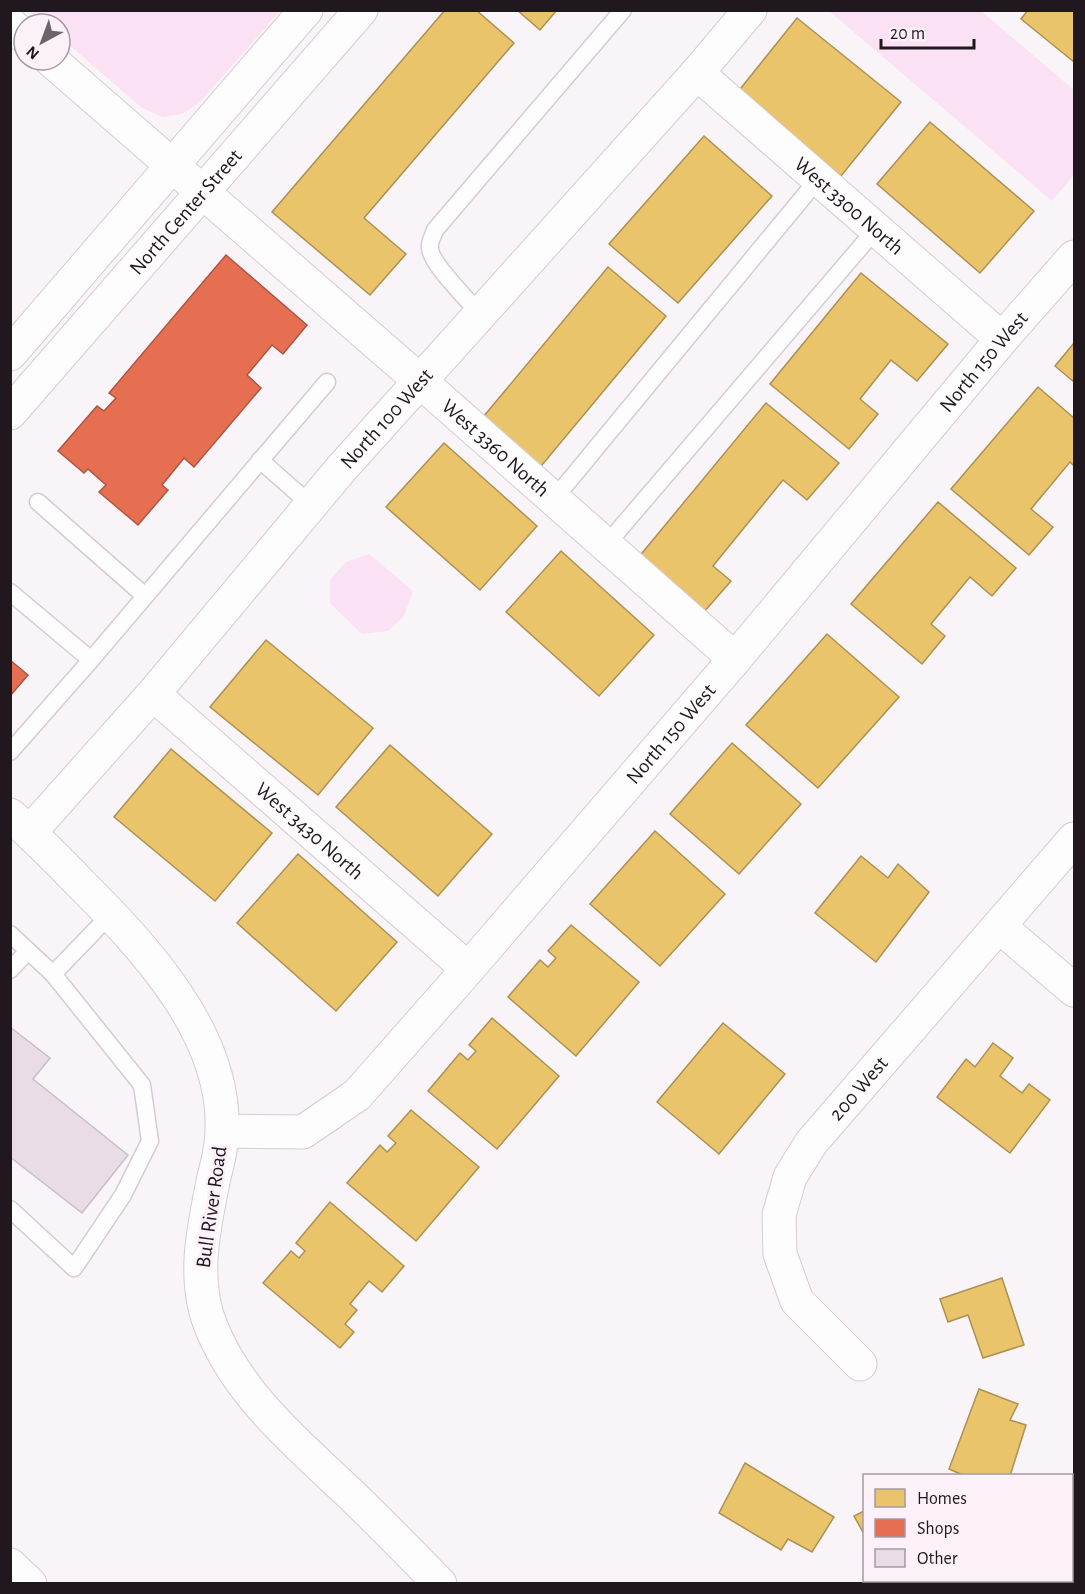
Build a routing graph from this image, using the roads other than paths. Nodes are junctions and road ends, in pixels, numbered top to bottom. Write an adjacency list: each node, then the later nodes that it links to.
1 (306, 10): 7 (street, North Center Street)
2 (361, 10): 9 (street, North Center Street)
3 (623, 10): 12 (lane)
4 (750, 10): 6 (street, North 100 West)
5 (65, 72): 7 (street, West 3360 North)
6 (698, 73): 8 (street, West 3300 North); 12 (street, North 100 West)
7 (171, 166): 9 (street, West 3360 North); 14 (street, North Center Street)
8 (819, 178): 10 (street, West 3300 North); 19 (lane)
9 (202, 192): 15 (street, West 3360 North); 17 (street, North Center Street)
10 (876, 229): 13 (street, West 3300 North); 22 (lane)
11 (1074, 257): 13 (street, North 150 West)
12 (480, 314): 15 (street, North 100 West)
13 (1002, 339): 25 (street, North 150 West)
14 (10, 354)
15 (420, 381): 19 (street, West 3360 North); 21 (street, North 100 West)
16 (327, 382): 18 (lane)
17 (10, 413)
18 (261, 460): 21 (lane); 24 (lane)
19 (554, 499): 22 (street, West 3360 North)
20 (38, 502): 24 (lane)
21 (311, 505): 27 (street, North 100 West)
22 (606, 545): 25 (street, West 3360 North)
23 (10, 592): 26 (lane)
24 (145, 596): 26 (lane)
25 (735, 659): 35 (street, North 150 West)
26 (91, 660): 28 (lane)
27 (153, 694): 29 (street, North 100 West); 35 (street, West 3430 North)
28 (10, 752)
29 (20, 823): 31 (street, Bull River Road)
30 (1074, 839): 32 (street, 200 West)
31 (111, 914): 37 (lane); 39 (street, Bull River Road)
32 (999, 926): 38 (street); 41 (street, 200 West)
33 (10, 934): 34 (lane)
34 (28, 951): 36 (lane); 37 (lane)
35 (468, 969): 39 (street, North 150 West)
36 (10, 970)
37 (53, 974): 40 (lane)
38 (1074, 990)
39 (223, 1131): 44 (street, Bull River Road)
40 (10, 1209)
41 (860, 1364)
42 (10, 1564): 43 (street)
43 (30, 1584)
44 (440, 1584)

